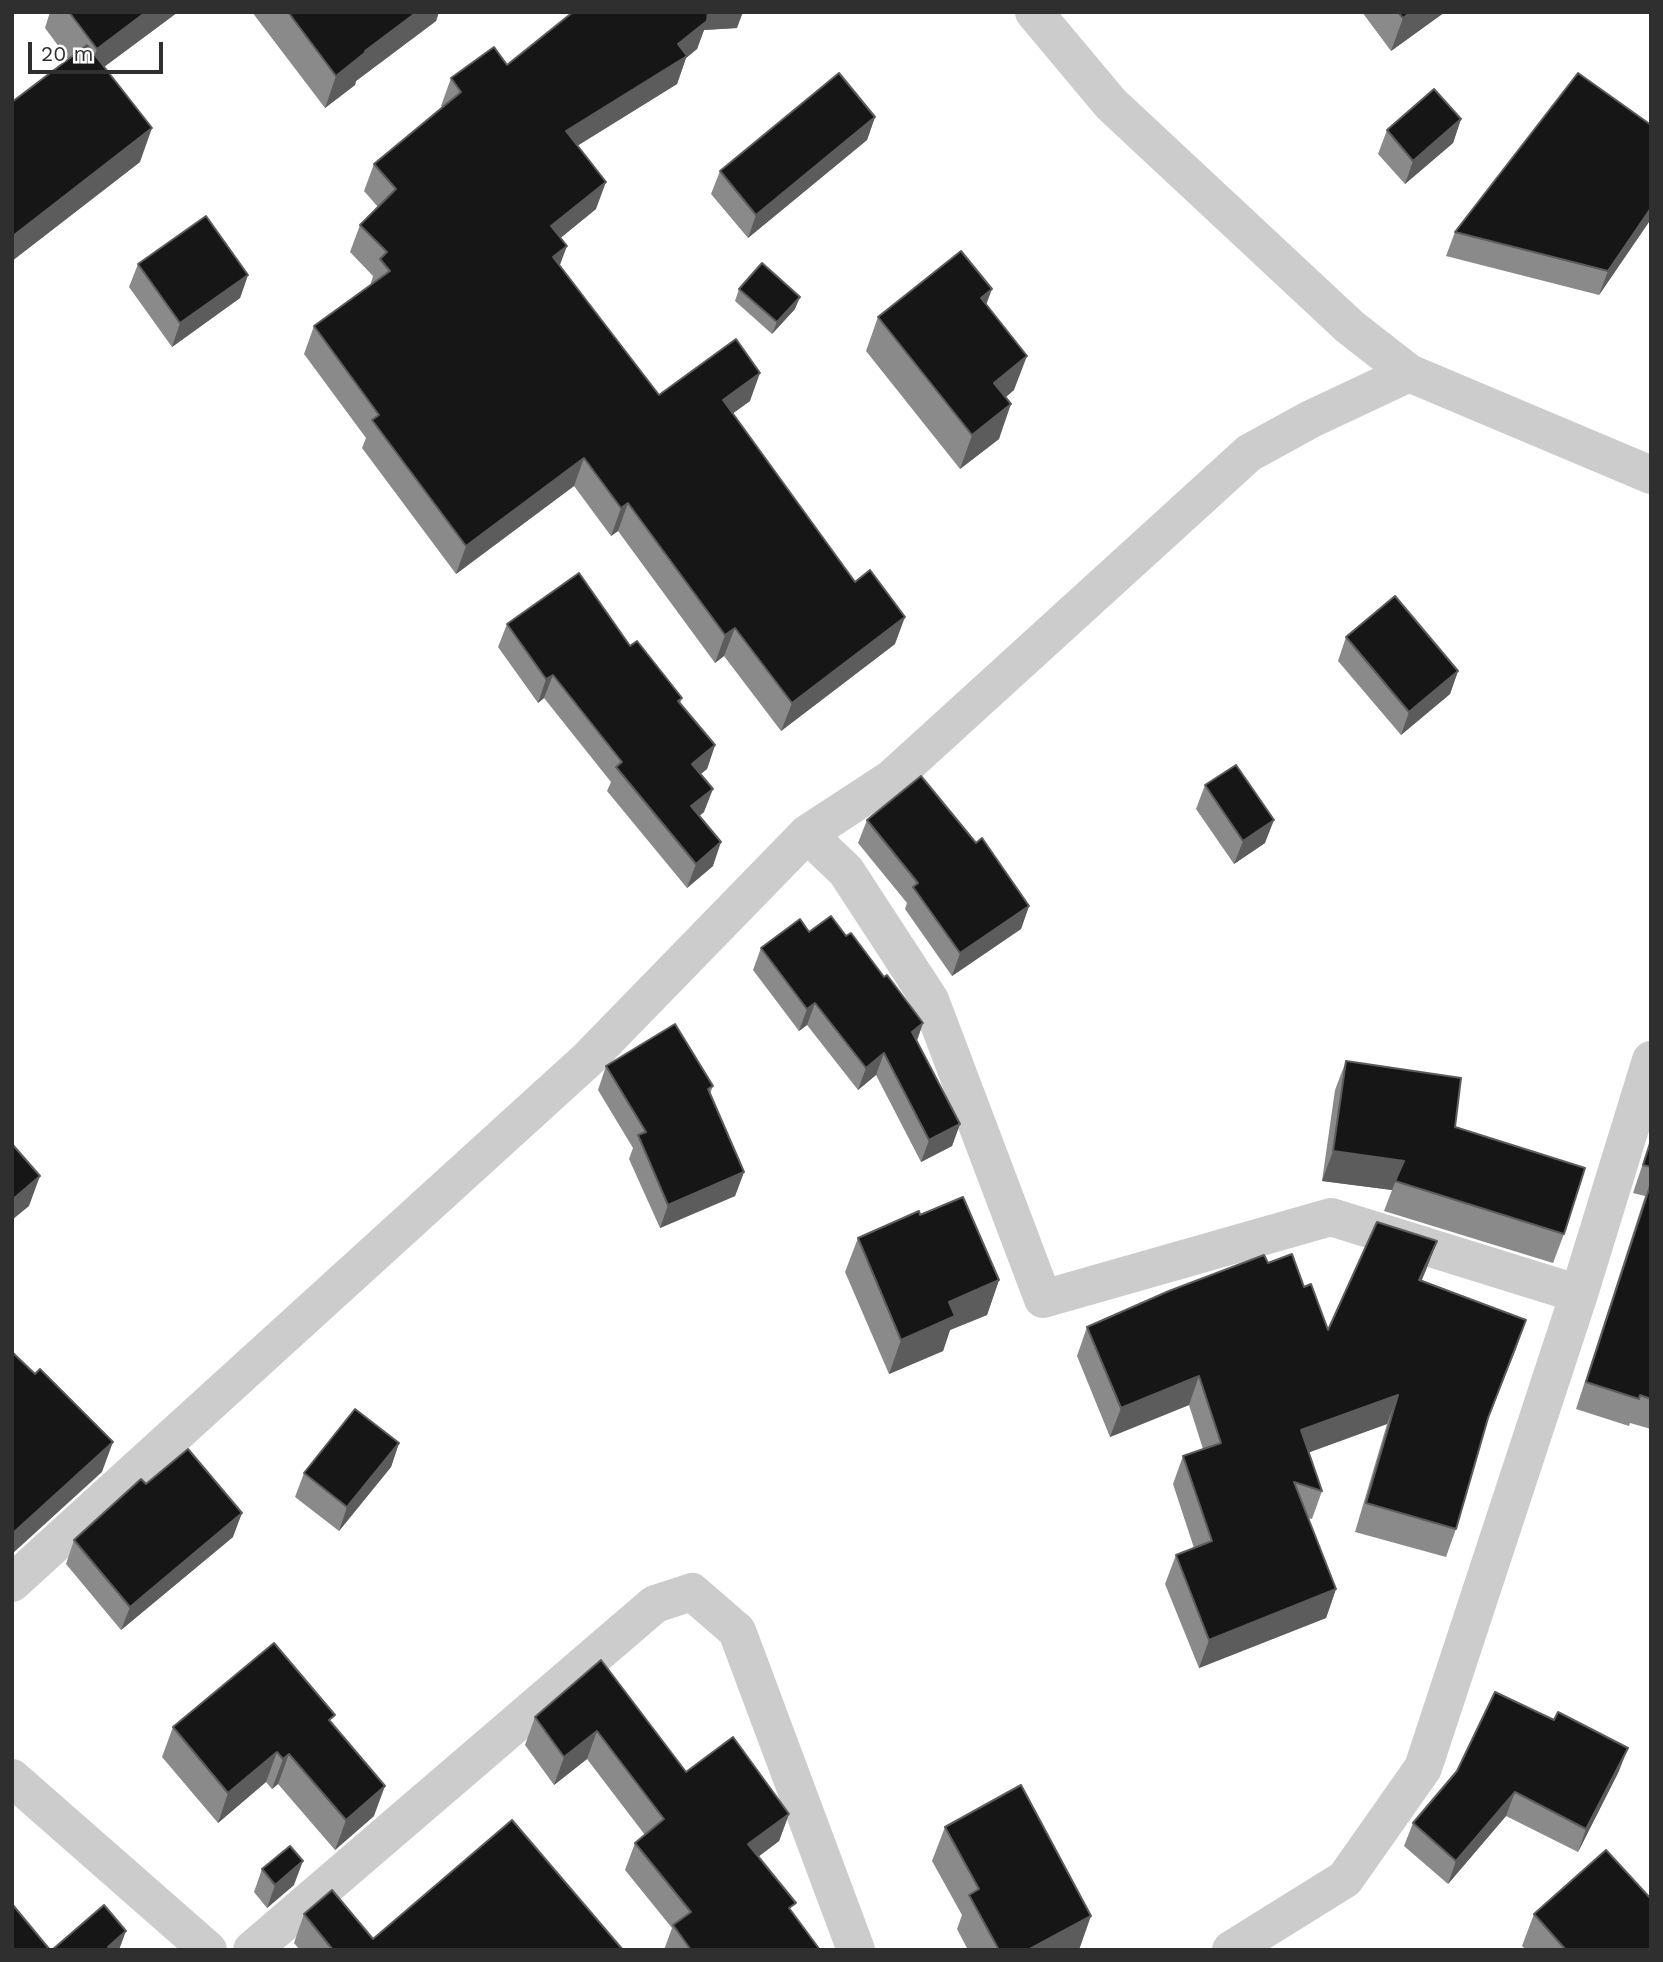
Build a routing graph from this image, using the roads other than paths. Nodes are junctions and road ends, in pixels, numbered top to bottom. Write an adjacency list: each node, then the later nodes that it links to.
1 (1034, 12): 2 (street)
2 (1409, 373): 3 (street); 4 (street)
3 (1651, 475)
4 (807, 834): 6 (street); 7 (street)
5 (1651, 1060): 6 (street)
6 (1579, 1294): 12 (street)
7 (12, 1583)
8 (12, 1778): 9 (street)
9 (208, 1950)
10 (252, 1950): 11 (street)
11 (856, 1950)
12 (1231, 1950)

